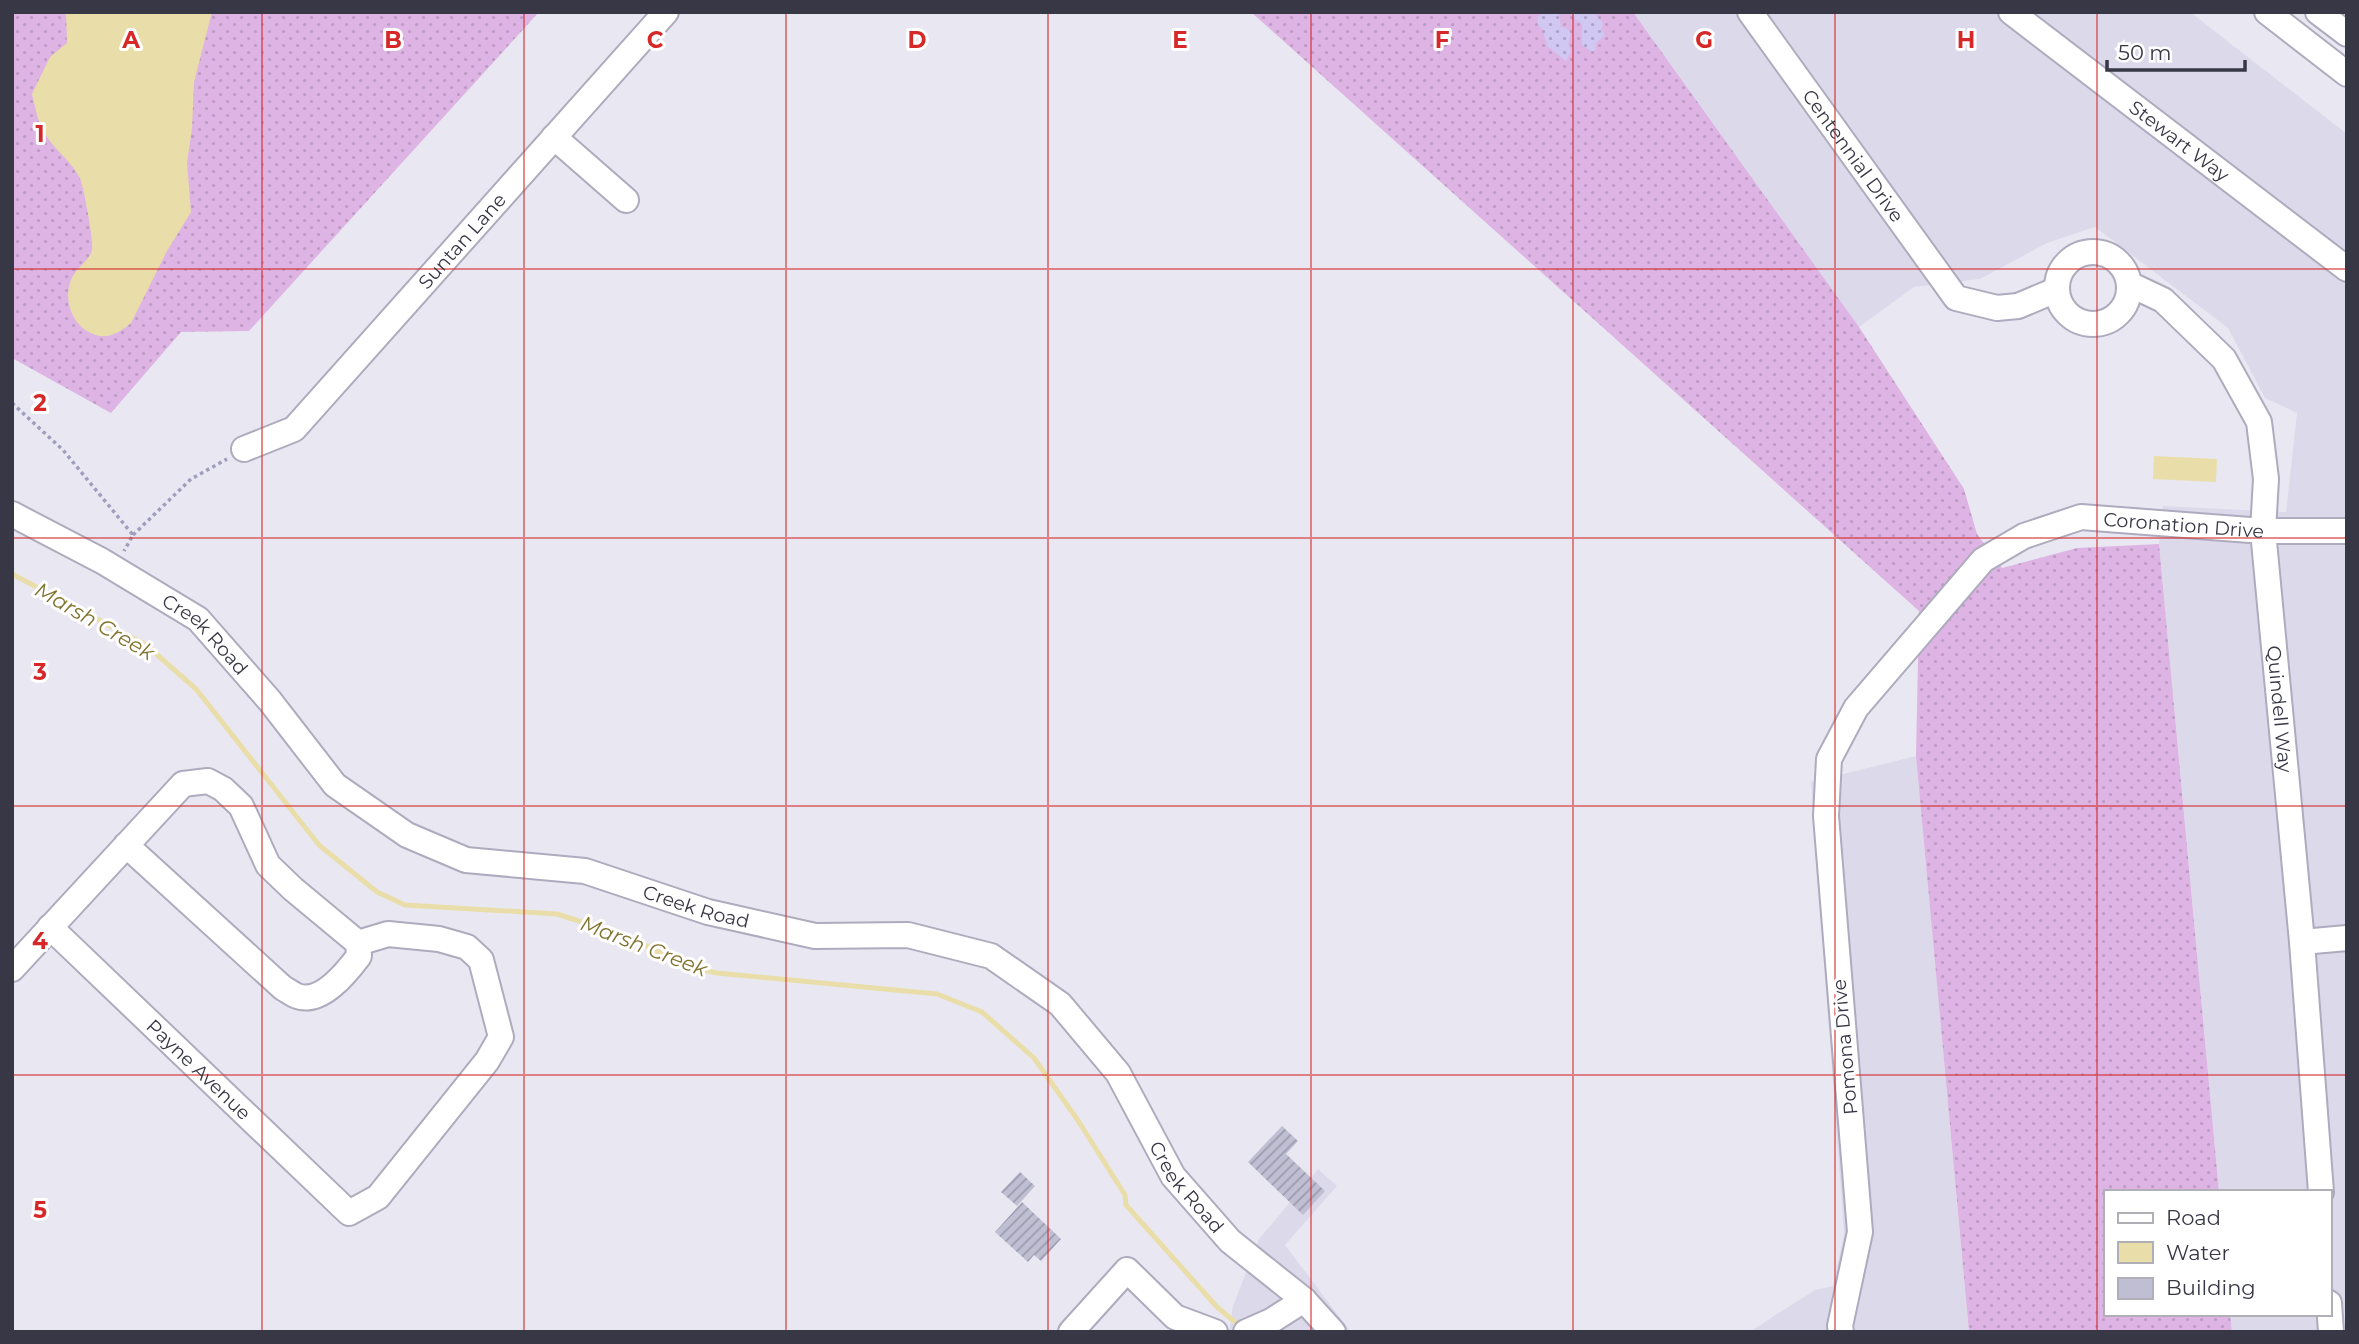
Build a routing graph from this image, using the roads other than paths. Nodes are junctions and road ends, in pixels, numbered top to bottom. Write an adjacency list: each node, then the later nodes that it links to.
1 (666, 12): 8 (street, Suntan Lane)
2 (1750, 12): 12 (street, Centennial Drive)
3 (2011, 12): 10 (street, Stewart Way)
4 (2267, 12): 7 (street)
5 (2318, 12): 6 (street)
6 (2347, 34)
7 (2347, 74)
8 (554, 137): 9 (street); 13 (street, Suntan Lane)
9 (626, 200)
10 (2347, 269)
11 (2129, 284): 12 (street, Quindell Way); 12 (street); 15 (street, Quindell Way)
12 (2056, 290)
13 (244, 449)
14 (12, 514): 25 (street, Creek Road)
15 (2263, 531): 16 (street, Coronation Drive); 17 (street, Coronation Drive); 21 (street, Quindell Way)
16 (2347, 531)
17 (1829, 759): 30 (street, Pomona Drive)
18 (126, 845): 19 (street); 22 (street); 22 (street)
19 (50, 927): 22 (street, Payne Avenue); 23 (street)
20 (2347, 938): 21 (street)
21 (2302, 942): 24 (street, Quindell Way)
22 (358, 943)
23 (12, 969)
24 (2321, 1190)
25 (1304, 1300): 26 (street); 29 (street, Creek Road)
26 (1250, 1330)
27 (1071, 1332): 28 (street)
28 (1215, 1332)
29 (1333, 1332)
30 (1841, 1332)

